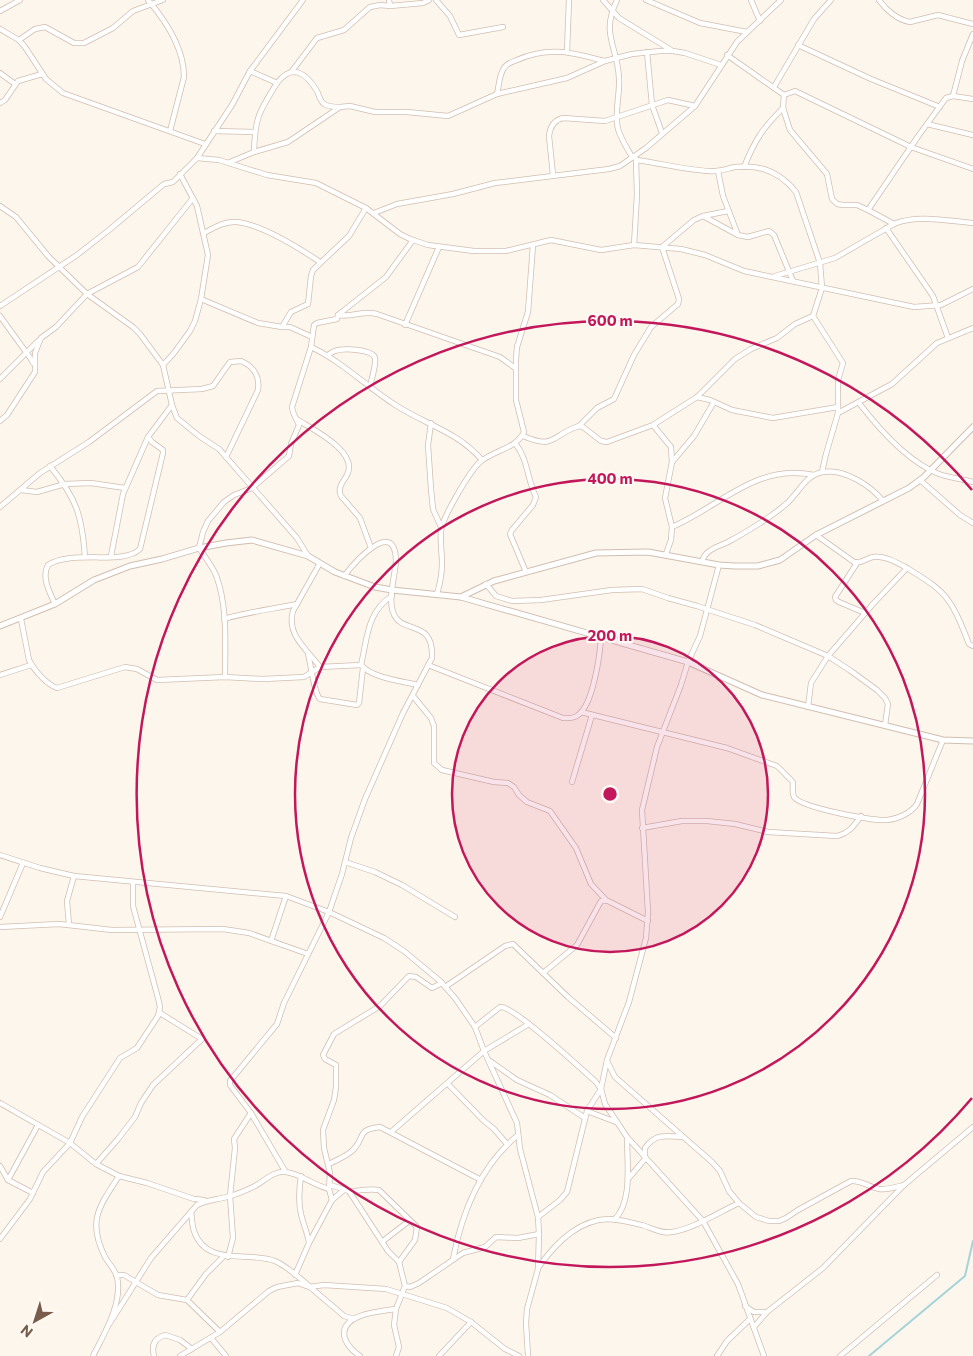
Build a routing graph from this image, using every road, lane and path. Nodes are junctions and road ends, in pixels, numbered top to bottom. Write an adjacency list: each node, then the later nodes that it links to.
1 (20, 0): 19 (street)
2 (148, 0): 16 (street)
3 (163, 0): 16 (street)
4 (303, 0): 35 (street)
5 (389, 0): 17 (street)
6 (429, 0): 17 (street)
7 (436, 0): 22 (street)
8 (569, 0): 29 (street)
9 (603, 0): 18 (street)
10 (617, 0): 18 (street)
11 (646, 0): 24 (street)
12 (751, 0): 20 (street)
13 (782, 0): 20 (street)
14 (831, 0): 27 (street)
15 (880, 0): 21 (street)
16 (152, 5): 26 (street); 55 (street)
17 (390, 6): 36 (street)
18 (612, 10): 28 (street); 32 (street)
19 (0, 11)
20 (760, 21): 24 (street)
21 (973, 24)
22 (503, 27)
23 (0, 29): 26 (street)
24 (747, 32): 31 (street)
25 (973, 34): 44 (street)
26 (19, 40): 38 (street)
27 (798, 45): 41 (street); 50 (street)
28 (672, 51): 30 (street); 34 (street)
29 (567, 52): 33 (street); 42 (street)
30 (647, 52): 32 (street); 47 (street)
31 (728, 55): 34 (street); 41 (street)
32 (617, 58): 33 (street); 52 (street)
33 (605, 61): 42 (street)
34 (721, 66): 48 (street)
35 (250, 71): 39 (street); 54 (street)
36 (292, 71): 39 (street); 49 (street)
37 (0, 74): 40 (street)
38 (42, 74): 40 (street); 55 (street)
39 (278, 83): 56 (street)
40 (15, 84): 46 (street)
41 (774, 87): 43 (street)
42 (498, 94): 49 (street)
43 (784, 95): 51 (street); 60 (street)
44 (953, 96): 45 (street); 50 (street)
45 (973, 99)
46 (0, 103)
47 (652, 105): 48 (street); 52 (street); 57 (street)
48 (695, 106): 57 (street)
49 (340, 107): 61 (street)
50 (940, 107): 53 (street)
51 (783, 108): 65 (street); 73 (street)
52 (617, 117): 62 (street); 69 (street)
53 (927, 124): 58 (street); 60 (street)
54 (214, 131): 56 (street); 59 (street)
55 (170, 132): 59 (street)
56 (254, 132): 61 (street)
57 (662, 133): 62 (street)
58 (973, 135)
59 (205, 144): 63 (street)
60 (911, 147): 66 (street); 73 (street)
61 (254, 152): 64 (street)
62 (635, 157): 67 (street); 69 (street); 84 (street)
63 (197, 158): 64 (street); 68 (street)
64 (228, 162): 71 (street)
65 (744, 167): 67 (street); 88 (street)
66 (973, 169)
67 (718, 171): 74 (street)
68 (180, 174): 70 (street); 89 (street)
69 (553, 176): 75 (street)
70 (193, 198): 80 (street); 95 (street)
71 (366, 208): 75 (street); 87 (street)
72 (1, 209): 89 (street)
73 (868, 210): 78 (street)
74 (728, 211): 76 (street); 81 (street)
75 (374, 213): 82 (street)
76 (703, 216): 81 (street); 86 (street)
77 (973, 223): 78 (street)
78 (894, 224): 79 (street)
79 (886, 228): 88 (street); 98 (street)
80 (204, 233): 87 (street); 96 (street)
81 (738, 235): 90 (street)
82 (413, 240): 85 (street); 99 (street)
83 (533, 245): 84 (street); 85 (street); 112 (street)
84 (634, 245): 86 (street)
85 (439, 247): 102 (street)
86 (662, 247): 91 (street); 127 (street)
87 (320, 262): 103 (street)
88 (820, 263): 90 (street); 93 (street)
89 (58, 267): 95 (street); 97 (street)
90 (788, 272): 91 (street); 92 (street)
91 (773, 277): 92 (street)
92 (793, 281): 93 (street)
93 (822, 288): 98 (street); 101 (street)
94 (973, 289): 98 (street)
95 (88, 294): 106 (street); 111 (street)
96 (201, 299): 103 (street); 111 (street)
97 (0, 306)
98 (938, 306): 107 (street)
99 (338, 315): 102 (street); 105 (street)
100 (0, 316): 109 (street)
101 (813, 316): 117 (street); 121 (street)
102 (405, 325): 112 (street)
103 (282, 327): 105 (street)
104 (973, 328): 107 (street)
105 (312, 337): 108 (street)
106 (41, 338): 109 (street); 113 (street)
107 (948, 338): 119 (street)
108 (311, 347): 110 (street); 123 (street)
109 (27, 353): 113 (street); 114 (street)
110 (328, 355): 115 (street); 115 (street)
111 (163, 365): 116 (street)
112 (515, 368): 129 (street)
113 (35, 372): 124 (street)
114 (0, 379)
115 (370, 386): 125 (street)
116 (169, 390): 120 (street); 132 (street); 135 (street)
117 (697, 397): 118 (street); 126 (street)
118 (714, 402): 121 (street); 134 (street)
119 (858, 403): 122 (street); 136 (street)
120 (172, 405): 130 (street); 132 (street)
121 (838, 407): 122 (street)
122 (838, 413): 137 (street)
123 (297, 419): 143 (street); 152 (street)
124 (0, 421)
125 (431, 423): 133 (street); 149 (street)
126 (653, 425): 127 (street); 134 (street)
127 (579, 426): 129 (street)
128 (973, 427): 136 (street)
129 (522, 436): 131 (street)
130 (148, 437): 142 (street); 154 (street)
131 (515, 443): 133 (street); 162 (street)
132 (226, 457): 143 (street)
133 (482, 460): 149 (street)
134 (672, 462): 148 (street)
135 (50, 466): 141 (street); 144 (street)
136 (931, 470): 139 (street); 140 (street)
137 (822, 472): 138 (street); 145 (street)
138 (814, 475): 148 (street); 157 (street)
139 (920, 480): 145 (street); 147 (street)
140 (973, 482)
141 (65, 484): 142 (street); 144 (street); 156 (street)
142 (125, 488): 154 (street)
143 (252, 488): 151 (street); 155 (street)
144 (21, 490): 146 (street)
145 (882, 501): 150 (street)
146 (1, 504)
147 (973, 523)
148 (672, 526): 153 (street)
149 (441, 527): 166 (street)
150 (816, 535): 158 (street); 160 (street)
151 (199, 548): 155 (street); 168 (street); 173 (street)
152 (371, 548): 163 (street); 165 (street)
153 (666, 554): 157 (street); 162 (street)
154 (111, 556): 156 (street)
155 (308, 556): 159 (street)
156 (85, 557): 168 (street)
157 (702, 562): 160 (street)
158 (857, 563): 161 (street); 171 (street)
159 (320, 564): 163 (street); 169 (street)
160 (719, 565): 170 (street)
161 (907, 568): 171 (street); 176 (street)
162 (526, 572): 164 (street)
163 (344, 576): 165 (street)
164 (486, 584): 167 (street); 170 (street)
165 (392, 593): 166 (street); 181 (street); 182 (street)
166 (438, 594): 167 (street)
167 (460, 597): 175 (street)
168 (55, 604): 172 (street)
169 (297, 604): 173 (street); 177 (street)
170 (706, 609): 178 (street); 179 (street)
171 (865, 613): 178 (street)
172 (21, 619): 174 (street); 180 (street)
173 (224, 619): 186 (street)
174 (0, 626)
175 (600, 637): 179 (street); 190 (street)
176 (973, 646)
177 (308, 653): 183 (street); 184 (street)
178 (828, 656): 189 (street); 192 (street)
179 (688, 662): 189 (street); 193 (street)
180 (31, 665): 185 (street); 186 (street)
181 (428, 665): 187 (street); 190 (street)
182 (362, 666): 183 (street); 184 (street); 187 (street)
183 (320, 667): 184 (street)
184 (313, 671): 186 (street)
185 (0, 675)
186 (225, 677)
187 (418, 685): 188 (street)
188 (413, 696): 200 (street); 205 (street)
189 (808, 707): 192 (street)
190 (581, 712): 191 (street)
191 (592, 715): 193 (street); 196 (street)
192 (885, 725): 194 (street)
193 (662, 732): 197 (street); 198 (street)
194 (943, 740): 195 (street); 197 (street)
195 (973, 741)
196 (572, 782)
197 (861, 816): 198 (street)
198 (642, 828): 209 (street)
199 (0, 855): 201 (street)
200 (345, 862): 206 (street); 208 (street)
201 (22, 863): 202 (street); 207 (street)
202 (74, 876): 203 (street); 210 (street)
203 (133, 882): 204 (street); 212 (street)
204 (286, 896): 206 (street); 213 (street)
205 (606, 900): 209 (street); 215 (street)
206 (329, 912): 214 (street); 216 (street)
207 (0, 917)
208 (455, 917)
209 (648, 921): 220 (street)
210 (69, 925): 211 (street); 212 (street)
211 (0, 927)
212 (140, 930): 213 (street); 217 (street)
213 (271, 941): 214 (street)
214 (308, 954): 228 (street)
215 (543, 973): 216 (street); 220 (street)
216 (443, 985): 219 (street); 241 (street)
217 (160, 1013): 237 (street); 240 (street)
218 (528, 1024): 219 (street); 221 (street); 225 (street)
219 (475, 1027): 221 (street)
220 (616, 1038): 223 (street)
221 (484, 1051): 222 (street); 224 (street)
222 (489, 1060): 229 (street); 234 (street)
223 (607, 1060): 225 (street); 235 (street)
224 (448, 1084): 233 (street); 238 (street)
225 (601, 1089): 227 (street); 230 (street)
226 (0, 1103): 231 (street)
227 (587, 1111): 229 (street); 230 (street)
228 (250, 1113): 243 (street); 253 (street)
229 (585, 1118): 258 (street)
230 (617, 1122): 236 (street)
231 (38, 1125): 237 (street); 247 (street)
232 (973, 1127): 249 (street)
233 (391, 1132): 241 (street); 248 (street)
234 (518, 1135): 238 (street); 258 (street)
235 (683, 1136): 239 (street); 256 (street)
236 (627, 1137): 239 (street); 246 (street)
237 (70, 1143): 240 (street); 252 (street)
238 (507, 1144): 248 (street)
239 (645, 1158): 246 (street); 260 (street)
240 (96, 1164): 244 (street)
241 (328, 1164): 250 (street)
242 (0, 1166): 247 (street)
243 (284, 1171): 245 (street); 253 (street)
244 (119, 1176): 254 (street); 271 (street)
245 (301, 1176): 250 (street); 265 (street)
246 (628, 1178): 259 (street)
247 (8, 1180): 252 (street)
248 (481, 1180): 267 (street)
249 (904, 1185): 256 (street); 281 (street)
250 (329, 1187): 251 (street); 255 (street)
251 (346, 1191): 255 (street); 261 (street); 264 (street)
252 (33, 1194): 263 (street)
253 (230, 1196): 254 (street); 266 (street)
254 (205, 1200): 257 (street)
255 (332, 1200): 265 (street)
256 (739, 1203): 260 (street)
257 (191, 1212): 266 (street); 273 (street)
258 (538, 1218): 262 (street)
259 (614, 1220): 260 (street); 269 (street)
260 (702, 1220): 279 (street)
261 (409, 1221): 264 (street); 268 (street)
262 (539, 1234): 267 (street); 269 (street)
263 (0, 1239)
264 (383, 1241): 268 (street)
265 (309, 1243): 270 (street)
266 (226, 1256): 270 (street); 278 (street)
267 (453, 1259): 276 (street)
268 (399, 1262): 276 (street)
269 (538, 1269): 298 (street)
270 (295, 1273): 274 (street); 275 (street)
271 (116, 1274): 273 (street); 285 (street)
272 (937, 1275): 301 (street)
273 (136, 1282): 278 (street); 285 (street)
274 (298, 1283): 275 (street); 287 (street)
275 (309, 1286): 277 (street); 282 (street)
276 (405, 1286): 277 (street)
277 (401, 1293): 280 (street); 284 (street)
278 (187, 1300): 287 (street)
279 (744, 1305): 281 (street); 283 (street)
280 (396, 1309): 282 (street); 295 (street)
281 (767, 1312): 286 (street)
282 (354, 1319): 294 (street)
283 (750, 1319): 286 (street); 299 (street)
284 (471, 1322): 296 (street); 297 (street)
285 (110, 1323): 290 (street)
286 (754, 1327): 300 (street)
287 (220, 1332): 288 (street)
288 (211, 1338): 289 (street); 293 (street)
289 (192, 1349): 291 (street); 292 (street)
290 (93, 1356)
291 (154, 1356)
292 (180, 1356)
293 (226, 1356)
294 (360, 1356)
295 (396, 1356)
296 (439, 1356)
297 (519, 1356)
298 (528, 1356)
299 (717, 1356)
300 (764, 1356)
301 (840, 1356)

